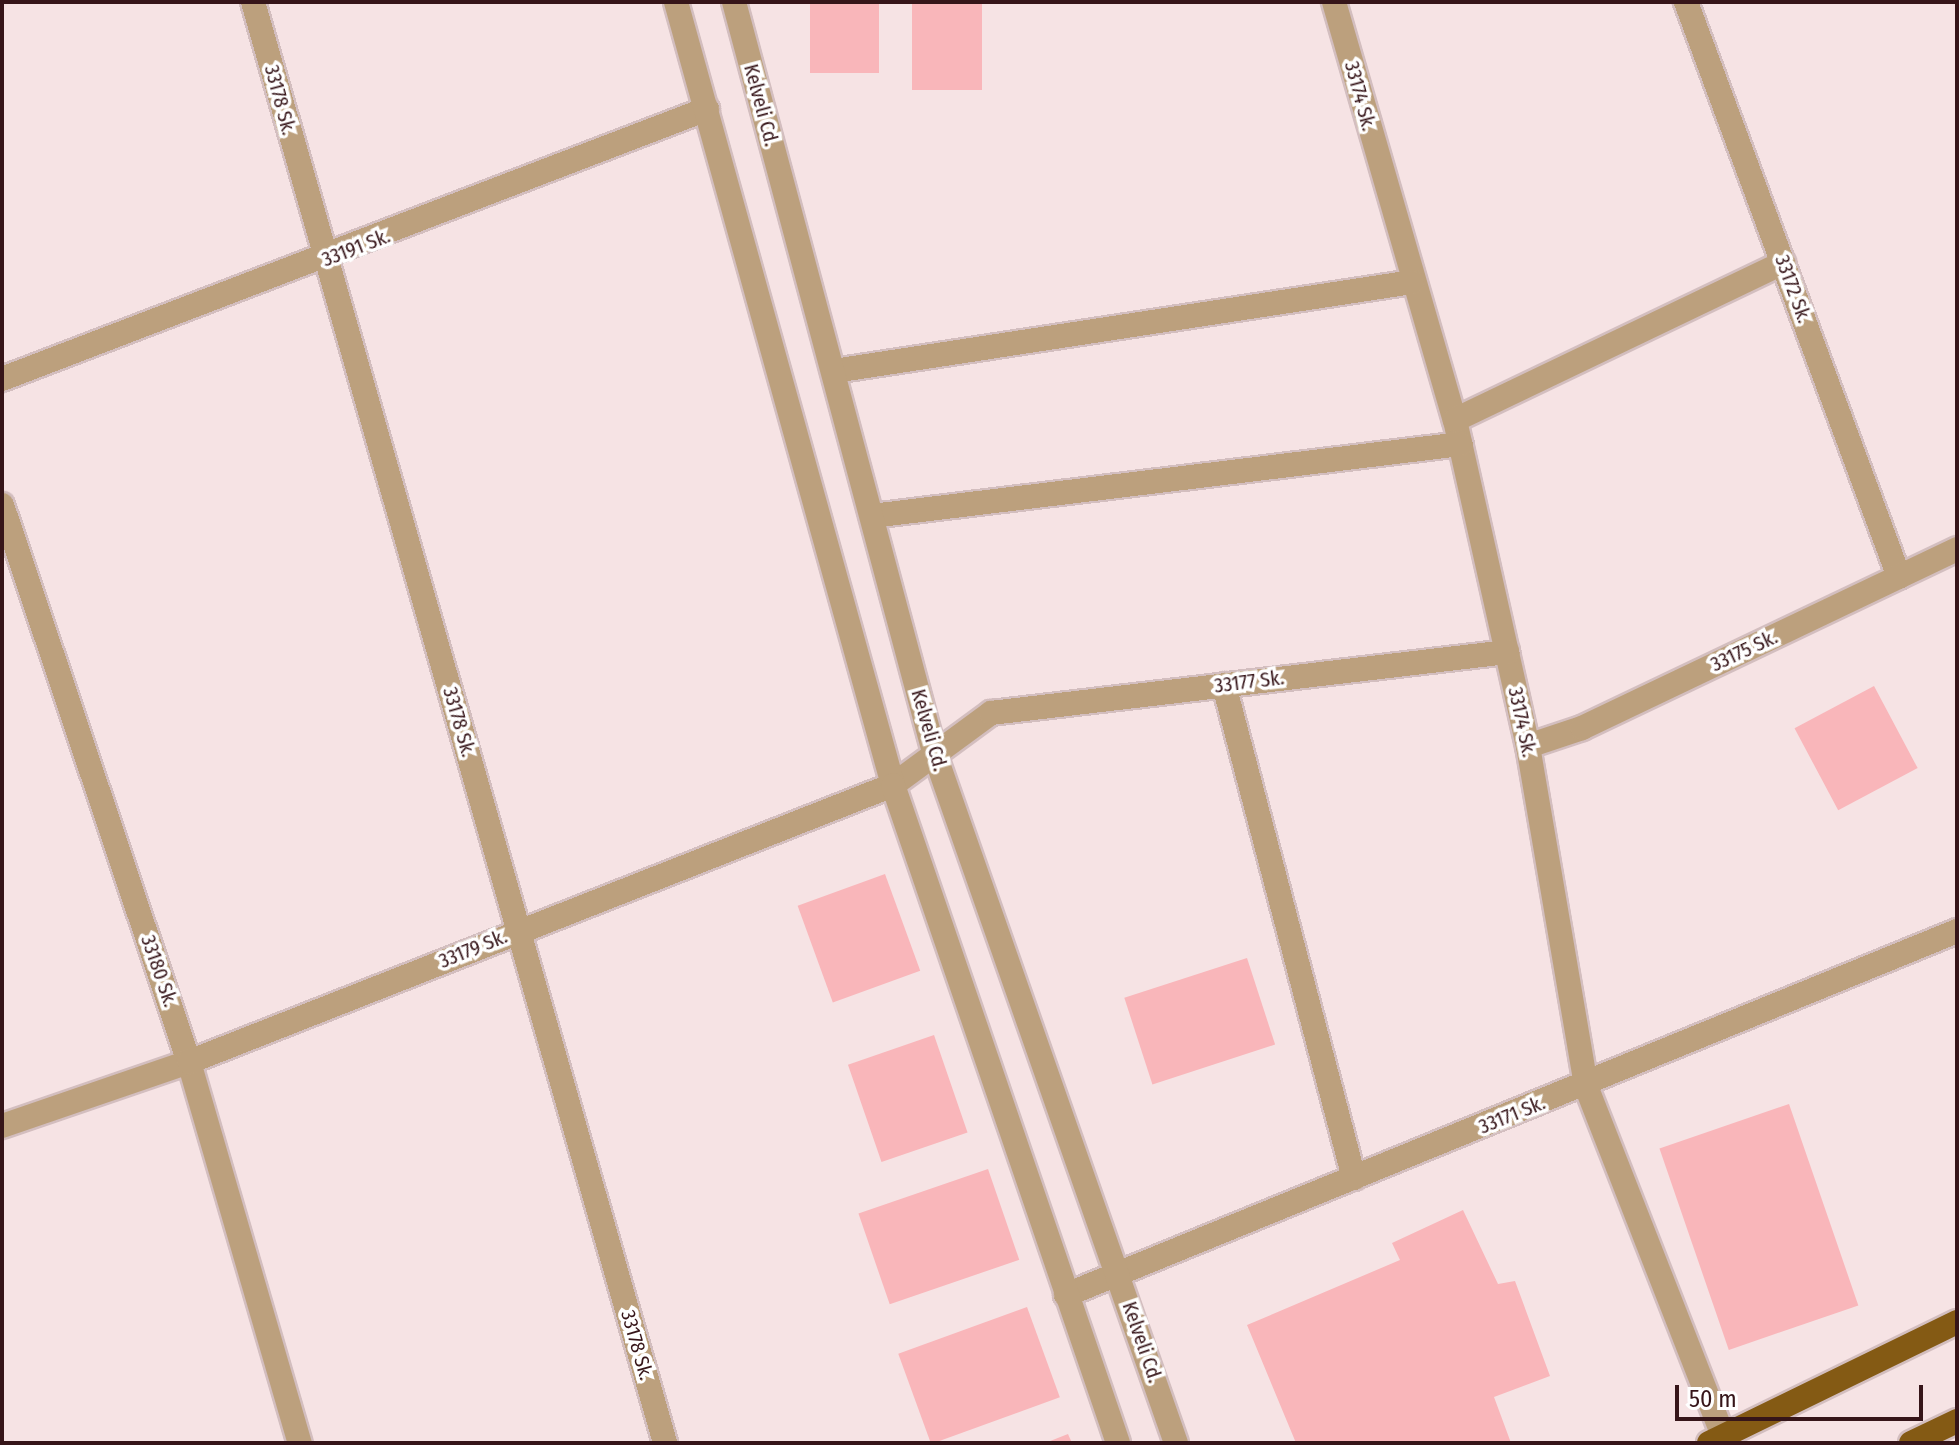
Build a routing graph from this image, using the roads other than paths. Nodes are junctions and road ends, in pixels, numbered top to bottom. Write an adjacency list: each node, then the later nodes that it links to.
1 (253, 2): 7 (street, 33178 Sk.)
2 (676, 2): 6 (street)
3 (734, 2): 10 (street, Kelveli Cd.)
4 (1334, 2): 9 (street, 33174 Sk.)
5 (1686, 2): 8 (street, 33172 Sk.)
6 (707, 109): 7 (street, 33191 Sk.); 23 (street)
7 (324, 261): 11 (street, 33191 Sk.); 24 (street, 33178 Sk.)
8 (1783, 263): 12 (street); 17 (street, 33172 Sk.)
9 (1412, 282): 10 (street); 12 (street, 33174 Sk.)
10 (834, 371): 15 (street, Kelveli Cd.)
11 (2, 379)
12 (1455, 420): 13 (street, 33174 Sk.)
13 (1461, 444): 15 (street); 18 (street, 33174 Sk.)
14 (2, 505): 26 (street, 33180 Sk.)
15 (872, 516): 22 (street, Kelveli Cd.)
16 (1957, 549): 17 (street, 33175 Sk.)
17 (1899, 577): 21 (street, 33175 Sk.)
18 (1507, 652): 19 (street, 33177 Sk.); 21 (street, 33174 Sk.)
19 (1224, 685): 20 (street, 33177 Sk.); 29 (street)
20 (991, 713): 22 (street, 33179 Sk.)
21 (1528, 746): 27 (street, 33174 Sk.)
22 (934, 752): 23 (street, 33179 Sk.); 30 (street, Kelveli Cd.)
23 (893, 785): 24 (street, 33179 Sk.); 31 (street)
24 (520, 930): 26 (street, 33179 Sk.); 36 (street, 33178 Sk.)
25 (1957, 931): 27 (street, 33171 Sk.)
26 (189, 1062): 28 (street, 33179 Sk.); 35 (street, 33180 Sk.)
27 (1586, 1086): 29 (street, 33171 Sk.); 34 (street, 33174 Sk.)
28 (2, 1126)
29 (1354, 1178): 30 (street, 33171 Sk.)
30 (1118, 1272): 31 (street, 33171 Sk.); 38 (street, Kelveli Cd.)
31 (1066, 1295): 37 (street)
32 (1957, 1322): 34 (highway)
33 (1957, 1421): 39 (highway)
34 (1716, 1440)
35 (300, 1443)
36 (665, 1443)
37 (1118, 1443)
38 (1176, 1443)
39 (1911, 1443)

